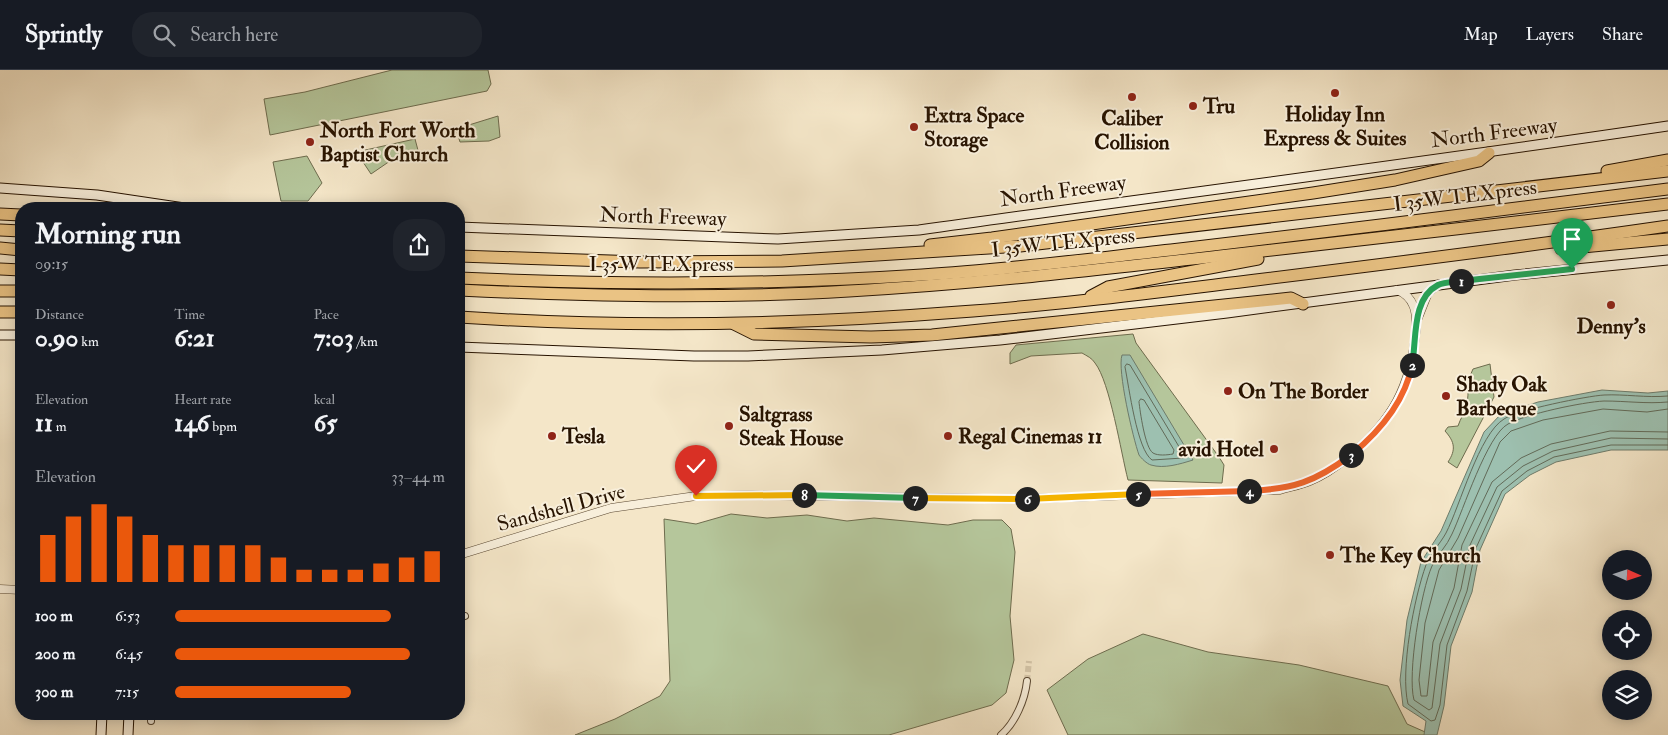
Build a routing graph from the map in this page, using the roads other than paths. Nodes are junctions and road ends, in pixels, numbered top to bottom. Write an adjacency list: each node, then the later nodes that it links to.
1 (1668, 126): 2 (main road, North Freeway)
2 (1489, 152): 13 (main road, North Freeway); 26 (highway)
3 (1668, 160): 5 (highway)
4 (1668, 171): 5 (highway, North Freeway)
5 (1582, 180): 26 (highway, North Freeway)
6 (0, 188): 8 (main road)
7 (1668, 190): 32 (highway, I 35W TEXpress)
8 (144, 202)
9 (1668, 204): 17 (highway, I 35W TEXpress)
10 (0, 214): 11 (highway)
11 (15, 215)
12 (1668, 226): 21 (highway)
13 (465, 227)
14 (0, 230): 15 (highway)
15 (15, 231)
16 (1668, 239): 21 (highway)
17 (1373, 240): 36 (highway, I 35W TEXpress); 38 (highway)
18 (0, 248): 19 (highway)
19 (15, 249)
20 (465, 250): 25 (highway)
21 (1489, 251): 38 (highway)
22 (0, 255): 23 (highway)
23 (15, 256)
24 (465, 256): 25 (highway, North Freeway)
25 (492, 257): 26 (highway, North Freeway)
26 (839, 258)
27 (1668, 260): 33 (main road)
28 (0, 269): 29 (highway)
29 (15, 270)
30 (0, 275): 31 (highway)
31 (15, 276)
32 (465, 278)
33 (1439, 284): 34 (main road); 43 (street, Sandshell Drive)
34 (1395, 289): 39 (main road); 43 (street, Sandshell Drive)
35 (0, 290): 37 (highway)
36 (465, 290)
37 (15, 291)
38 (1083, 301): 44 (highway)
39 (1303, 304): 44 (highway); 47 (main road)
40 (0, 312): 41 (highway)
41 (15, 312)
42 (465, 316): 44 (highway)
43 (1417, 322): 48 (street, Sandshell Drive)
44 (733, 323)
45 (0, 335): 46 (main road)
46 (15, 335)
47 (465, 347)
48 (465, 553)
49 (0, 589): 50 (street)
50 (15, 590)
51 (1027, 681): 56 (street)
52 (102, 720): 54 (main road)
53 (129, 720): 55 (main road)
54 (101, 735)
55 (128, 735)
56 (1001, 735)

